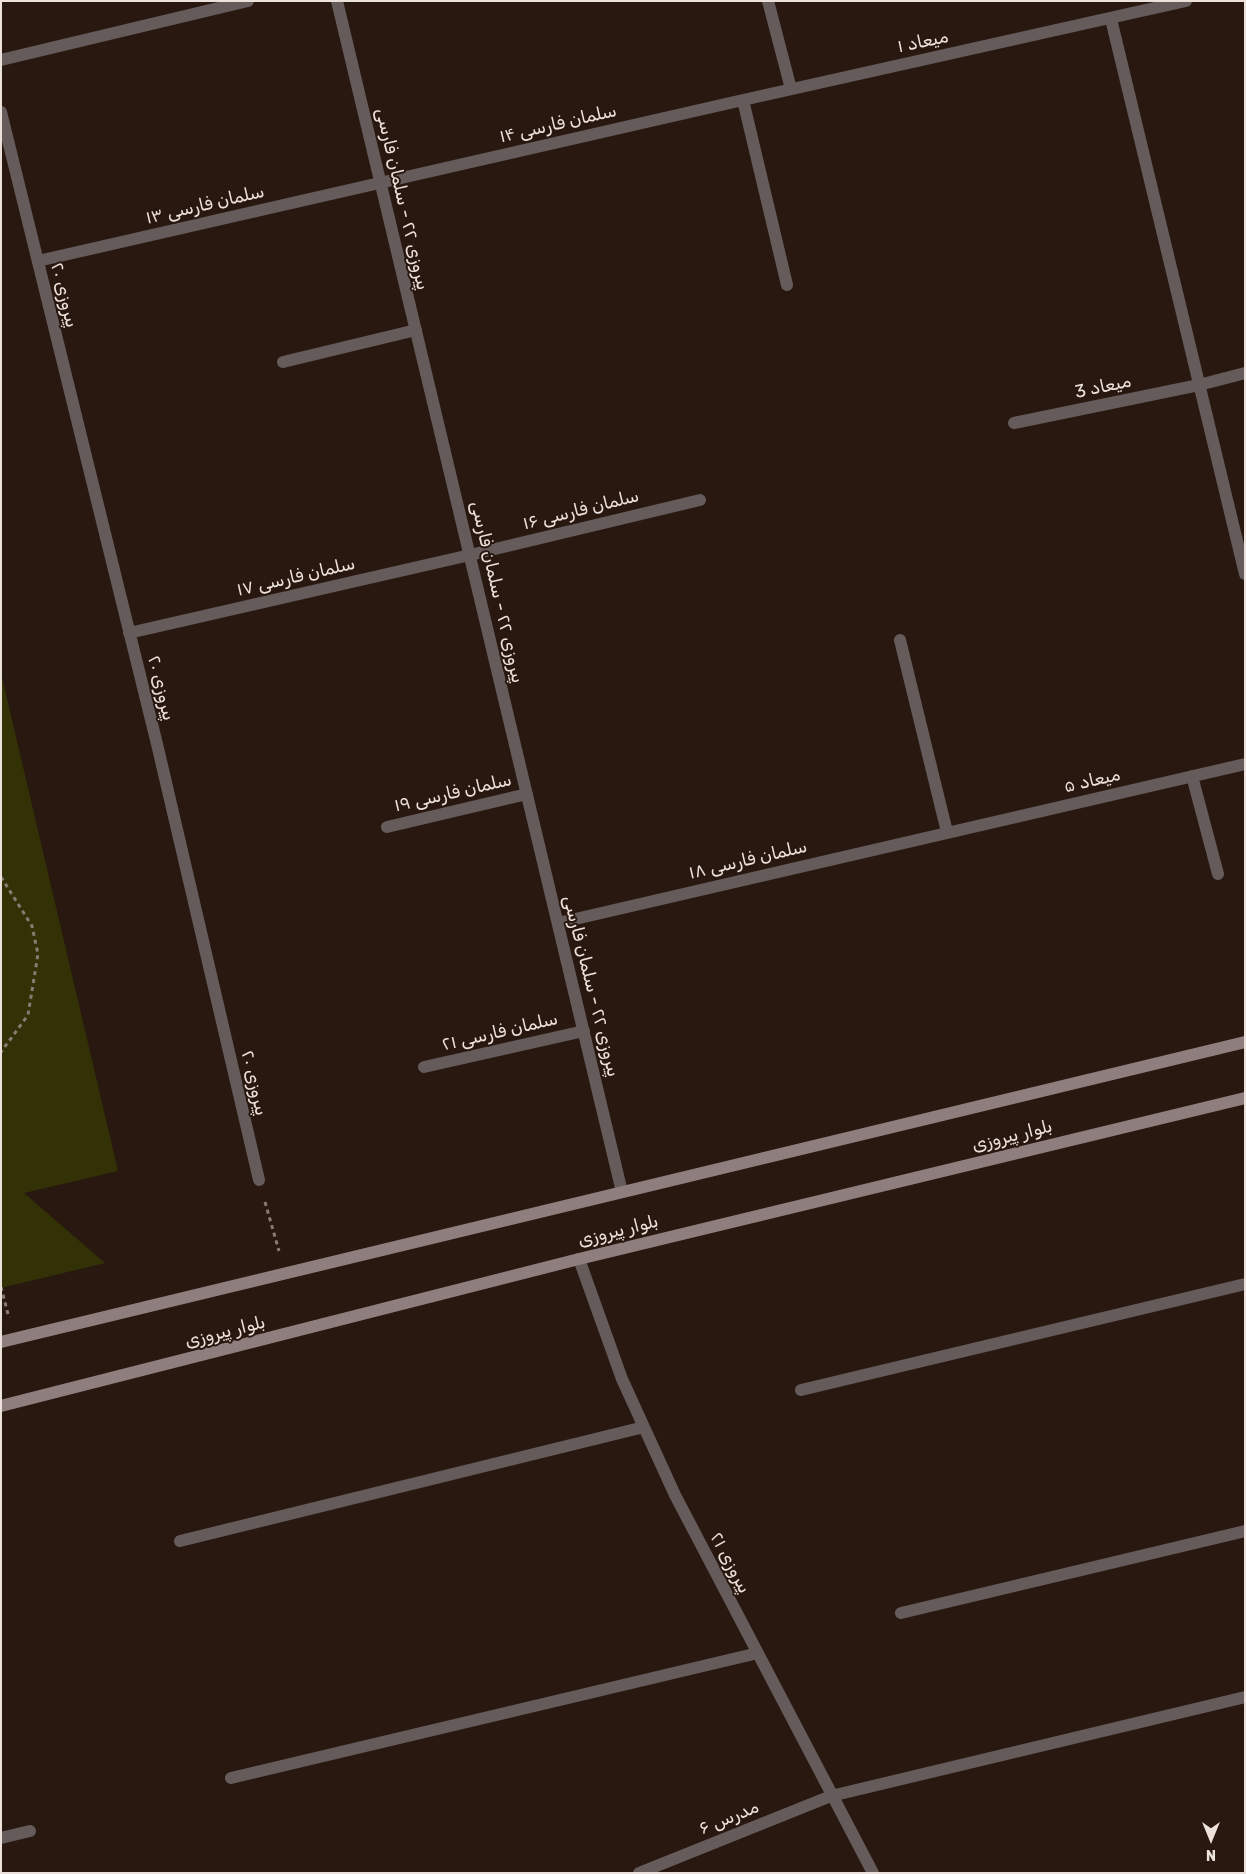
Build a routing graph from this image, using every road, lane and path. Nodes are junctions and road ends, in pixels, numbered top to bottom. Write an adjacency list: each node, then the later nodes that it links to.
1 (248, 1): 6 (street)
2 (337, 1): 10 (street, پیروزی ۲۲ - سلمان فارسی)
3 (768, 1): 7 (street)
4 (1186, 1): 5 (street, میعاد ۱)
5 (1111, 19): 7 (street, میعاد ۱); 16 (street)
6 (1, 60)
7 (791, 89): 8 (street, میعاد ۱)
8 (743, 100): 10 (street, سلمان فارسی ۱۴); 12 (street)
9 (1, 112): 11 (street, پیروزی ۲۰)
10 (380, 182): 11 (street, سلمان فارسی ۱۳); 13 (street, پیروزی ۲۲ - سلمان فارسی)
11 (38, 261): 21 (street, پیروزی ۲۰)
12 (786, 285)
13 (416, 330): 14 (street); 19 (street, پیروزی ۲۲ - سلمان فارسی)
14 (283, 362)
15 (1245, 373): 16 (street, میعاد 3)
16 (1199, 385): 17 (street, میعاد 3); 20 (street)
17 (1014, 423)
18 (700, 500): 19 (street, سلمان فارسی ۱۶)
19 (470, 555): 21 (street, سلمان فارسی ۱۷); 25 (street, پیروزی ۲۲ - سلمان فارسی)
20 (1245, 574)
21 (129, 633): 36 (street, پیروزی ۲۰)
22 (900, 640): 27 (street)
23 (1245, 764): 24 (street, میعاد ۵)
24 (1192, 776): 27 (street, میعاد ۵); 28 (street)
25 (527, 794): 26 (street, سلمان فارسی ۱۹); 30 (street, پیروزی ۲۲ - سلمان فارسی)
26 (387, 826)
27 (947, 832): 30 (street, سلمان فارسی ۱۸)
28 (1218, 874)
29 (1, 877): 33 (path)
30 (558, 923): 31 (street, پیروزی ۲۲ - سلمان فارسی)
31 (584, 1031): 34 (street, سلمان فارسی ۲۱); 37 (street, پیروزی ۲۲ - سلمان فارسی)
32 (1245, 1042): 37 (street, بلوار پیروزی)
33 (1, 1052)
34 (424, 1067)
35 (1245, 1098): 38 (street, بلوار پیروزی)
36 (259, 1180): 39 (path)
37 (622, 1192): 39 (street, بلوار پیروزی)
38 (579, 1258): 45 (street, بلوار پیروزی); 46 (street, پیروزی ۲۱)
39 (285, 1273): 42 (street, بلوار پیروزی)
40 (1245, 1284): 44 (street)
41 (1, 1287): 42 (path)
42 (15, 1339): 43 (street, بلوار پیروزی)
43 (1, 1342)
44 (802, 1390)
45 (1, 1406)
46 (644, 1427): 48 (street); 50 (street, پیروزی ۲۱)
47 (1245, 1531): 49 (street)
48 (180, 1541)
49 (901, 1613)
50 (758, 1653): 52 (street); 53 (street, پیروزی ۲۱)
51 (1245, 1697): 53 (street, مدرس ۶)
52 (231, 1778)
53 (831, 1796): 56 (street, مدرس ۶); 57 (street, پیروزی ۲۱)
54 (30, 1831): 55 (street)
55 (1, 1838)
56 (639, 1873)
57 (873, 1873)

